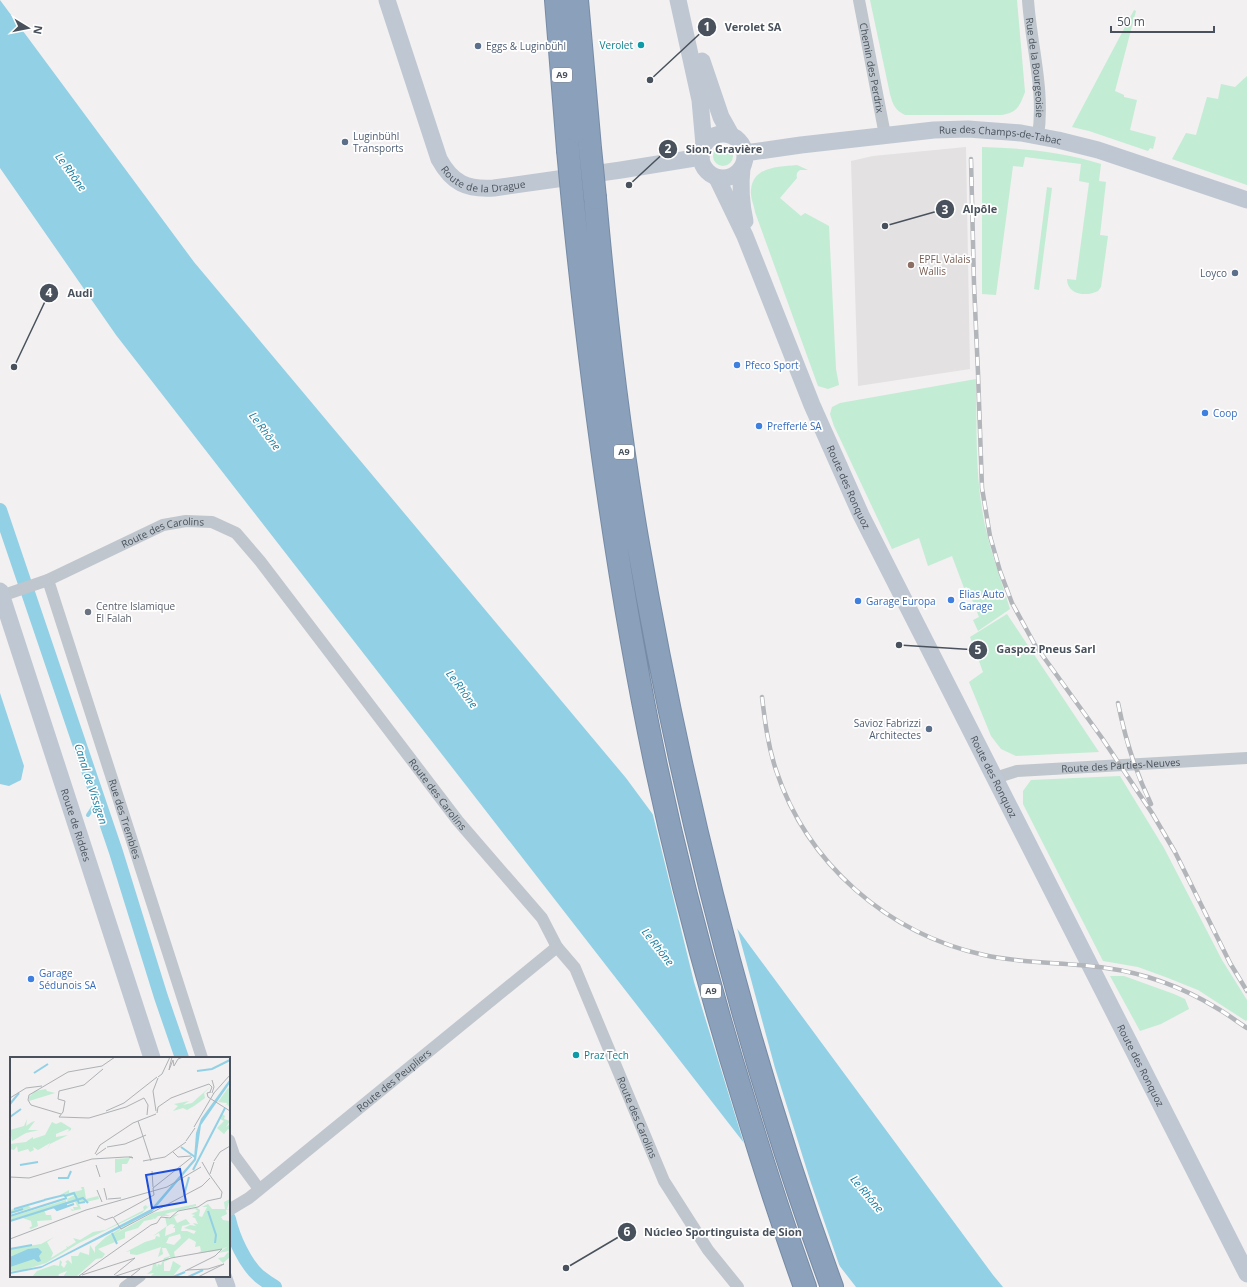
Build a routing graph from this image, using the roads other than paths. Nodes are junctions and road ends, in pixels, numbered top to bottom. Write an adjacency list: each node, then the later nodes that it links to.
1 (387, 0): 11 (street, Route de la Drague)
2 (556, 0): 32 (highway, A9, bridge)
3 (577, 0): 33 (highway, A9, bridge)
4 (678, 0): 11 (street)
5 (684, 0): 8 (street)
6 (860, 0): 9 (street, Chemin des Perdrix)
7 (1028, 0): 10 (street, Rue de la Bourgeoisie)
8 (731, 135): 11 (street); 12 (street)
9 (885, 135): 10 (street, Rue des Champs-de-Tabac); 12 (street, Rue des Champs-de-Tabac)
10 (1038, 136): 14 (street, Rue des Champs-de-Tabac)
11 (702, 151): 13 (street)
12 (743, 160): 13 (street); 15 (street, Route des Ronquoz)
13 (717, 178): 15 (street, Route des Ronquoz)
14 (1247, 200)
15 (759, 272): 19 (street, Route des Ronquoz)
16 (48, 580): 17 (street, Route des Carolins); 20 (street, Route des Carolins); 22 (street, Rue des Trembles)
17 (1, 593): 21 (street, Route de Riddes)
18 (1247, 758): 19 (street, Route des Parties-Neuves)
19 (995, 778): 26 (street, Route des Ronquoz)
20 (557, 947): 24 (street, Route des Peupliers); 31 (street, Route des Carolins)
21 (152, 1057)
22 (202, 1057)
23 (230, 1143): 24 (street)
24 (259, 1189): 25 (street, Route des Peupliers)
25 (230, 1209)
26 (1247, 1274)
27 (139, 1277): 29 (street)
28 (223, 1277): 30 (street)
29 (125, 1287)
30 (227, 1287)
31 (738, 1287)
32 (805, 1287)
33 (832, 1287)

